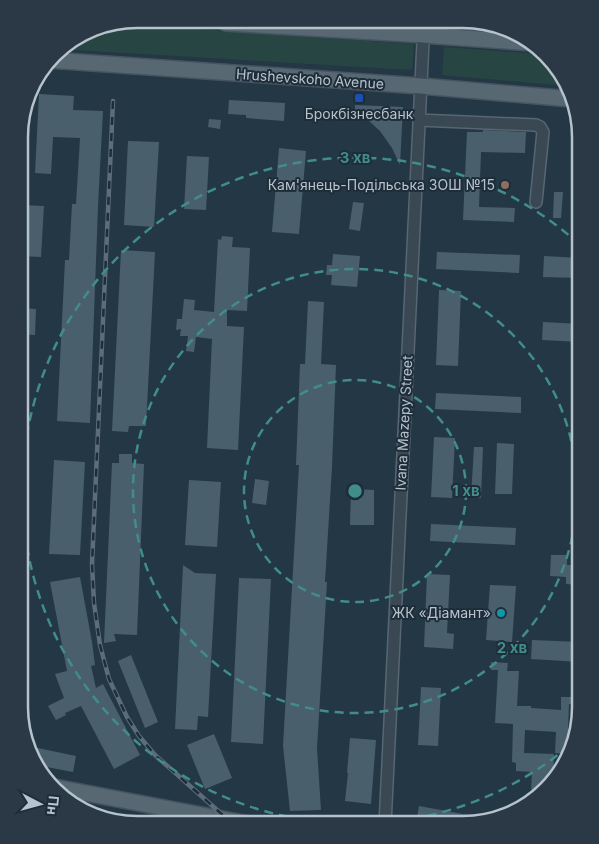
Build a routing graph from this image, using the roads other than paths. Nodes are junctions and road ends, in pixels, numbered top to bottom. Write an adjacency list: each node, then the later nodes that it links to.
1 (424, 28): 2 (main road); 4 (street, Ivana Mazepy Street)
2 (513, 40)
3 (58, 61): 4 (main road, Hrushevskoho Avenue)
4 (421, 86): 5 (main road, Hrushevskoho Avenue); 6 (street, Ivana Mazepy Street)
5 (564, 98)
6 (419, 120): 7 (street); 10 (street, Ivana Mazepy Street)
7 (536, 202)
8 (65, 789): 9 (main road)
9 (207, 816)
10 (385, 816)

